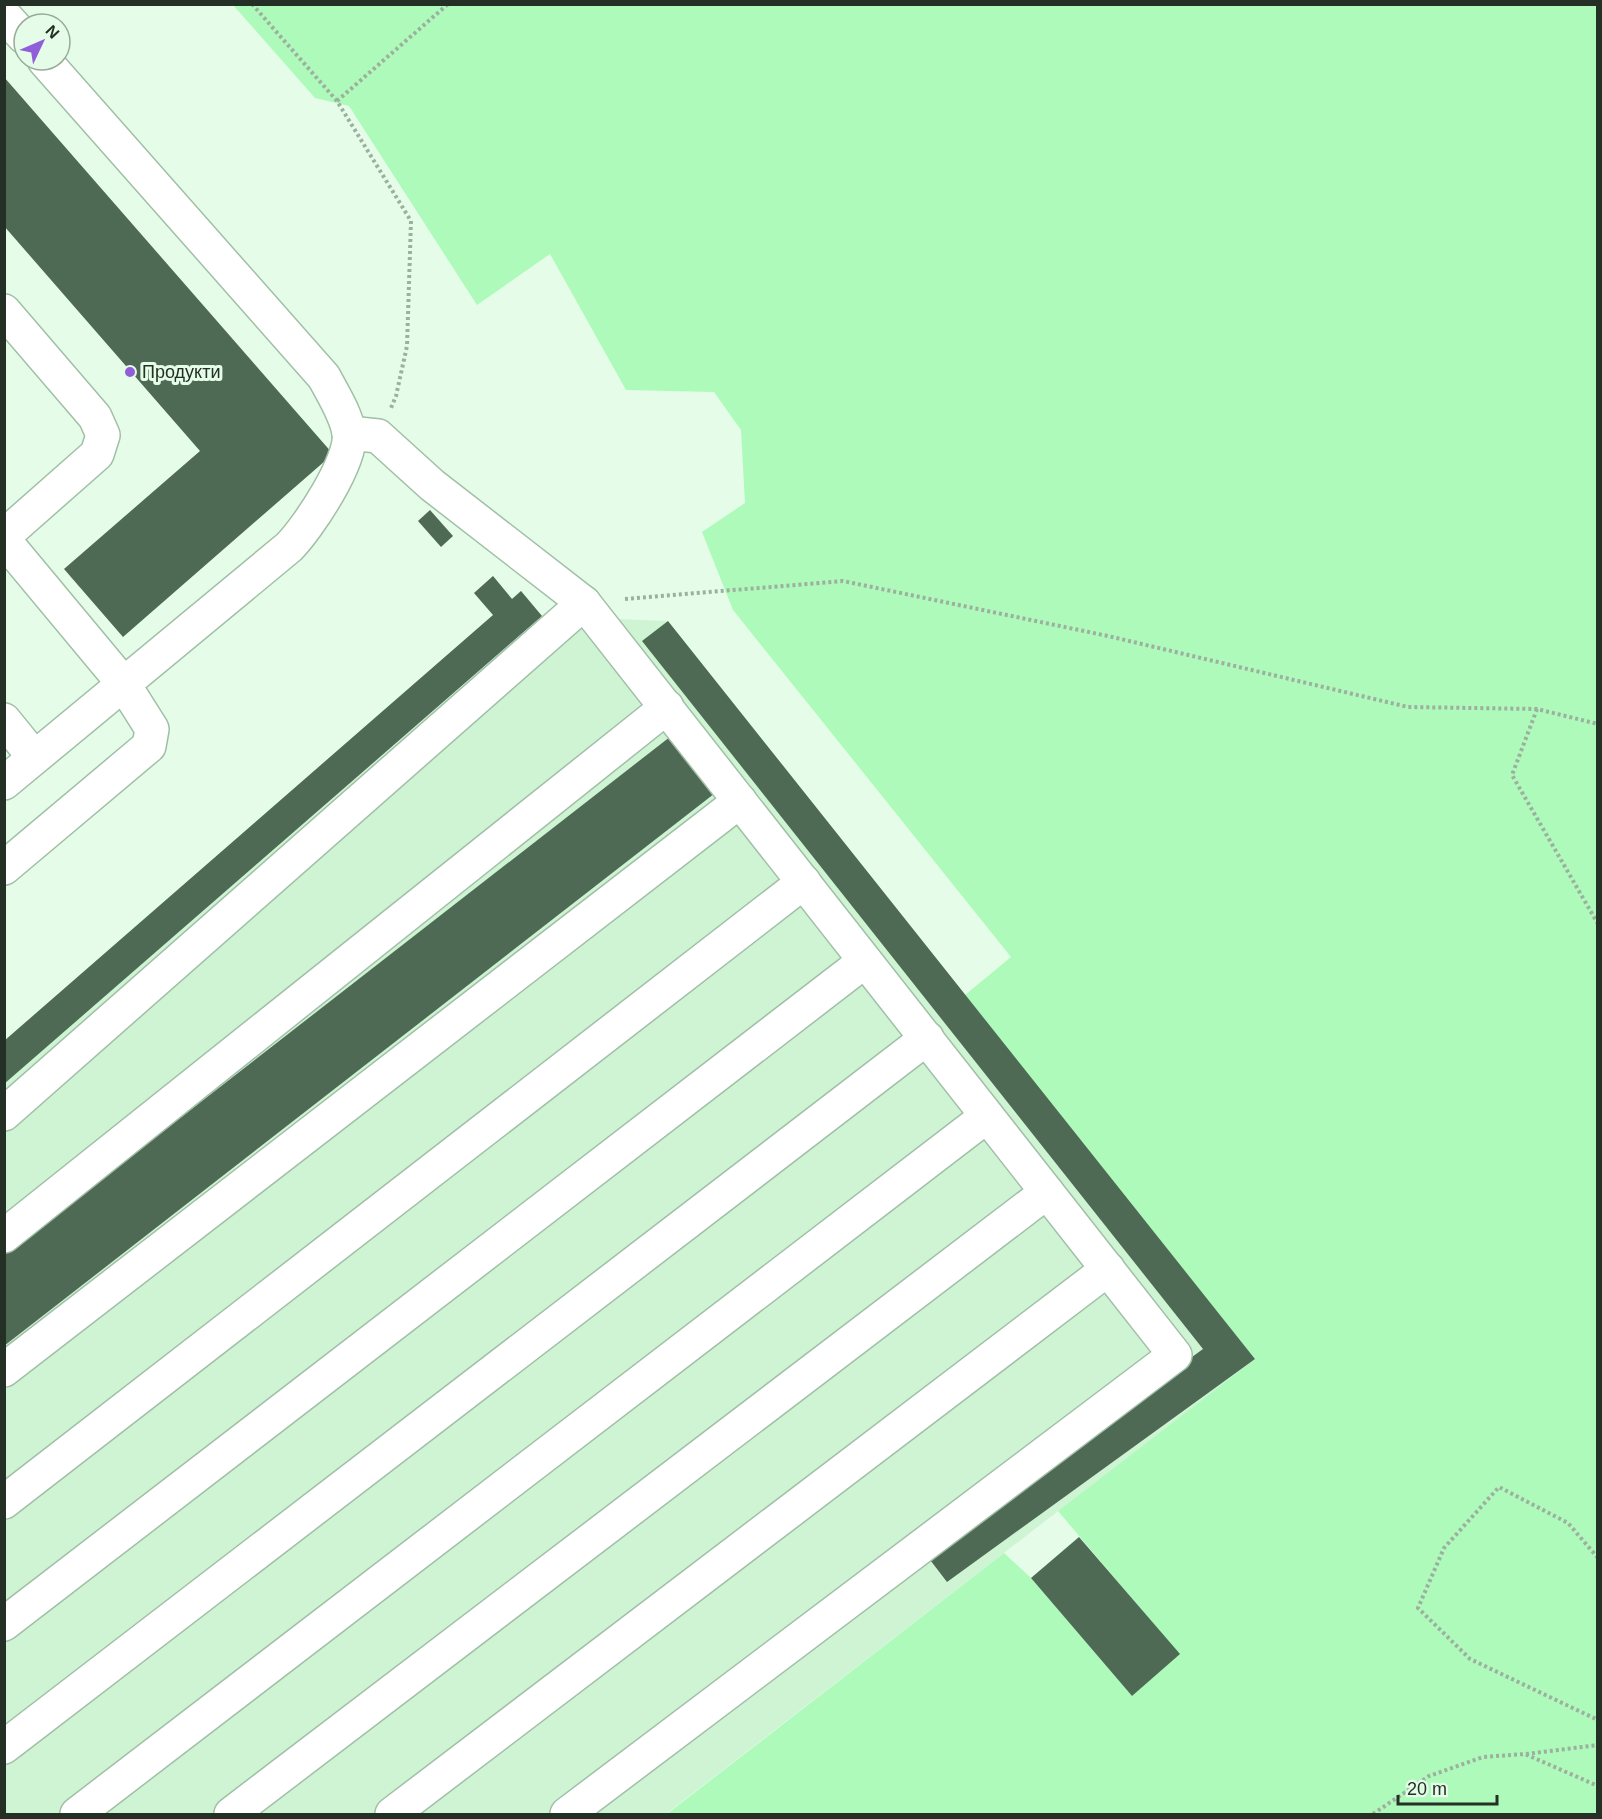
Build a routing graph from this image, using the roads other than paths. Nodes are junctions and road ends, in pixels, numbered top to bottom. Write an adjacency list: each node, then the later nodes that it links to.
1 (55, 72): 3 (lane)
2 (4, 311): 4 (lane)
3 (364, 435): 5 (lane); 6 (lane)
4 (4, 538): 6 (lane)
5 (584, 603): 7 (lane); 16 (lane)
6 (123, 683): 9 (lane); 12 (lane)
7 (667, 707): 11 (lane); 19 (lane)
8 (4, 720): 9 (lane)
9 (34, 757): 10 (lane)
10 (4, 783)
11 (740, 801): 13 (lane); 21 (lane)
12 (4, 867)
13 (804, 882): 14 (lane); 22 (lane)
14 (866, 961): 15 (lane); 23 (lane)
15 (927, 1038): 17 (lane); 24 (lane)
16 (4, 1114)
17 (987, 1116): 18 (lane); 25 (lane)
18 (1047, 1192): 20 (lane); 26 (lane)
19 (4, 1236)
20 (1108, 1269): 27 (lane); 28 (lane)
21 (4, 1370)
22 (4, 1502)
23 (4, 1624)
24 (4, 1747)
25 (77, 1815)
26 (231, 1815)
27 (392, 1815)
28 (567, 1815)

